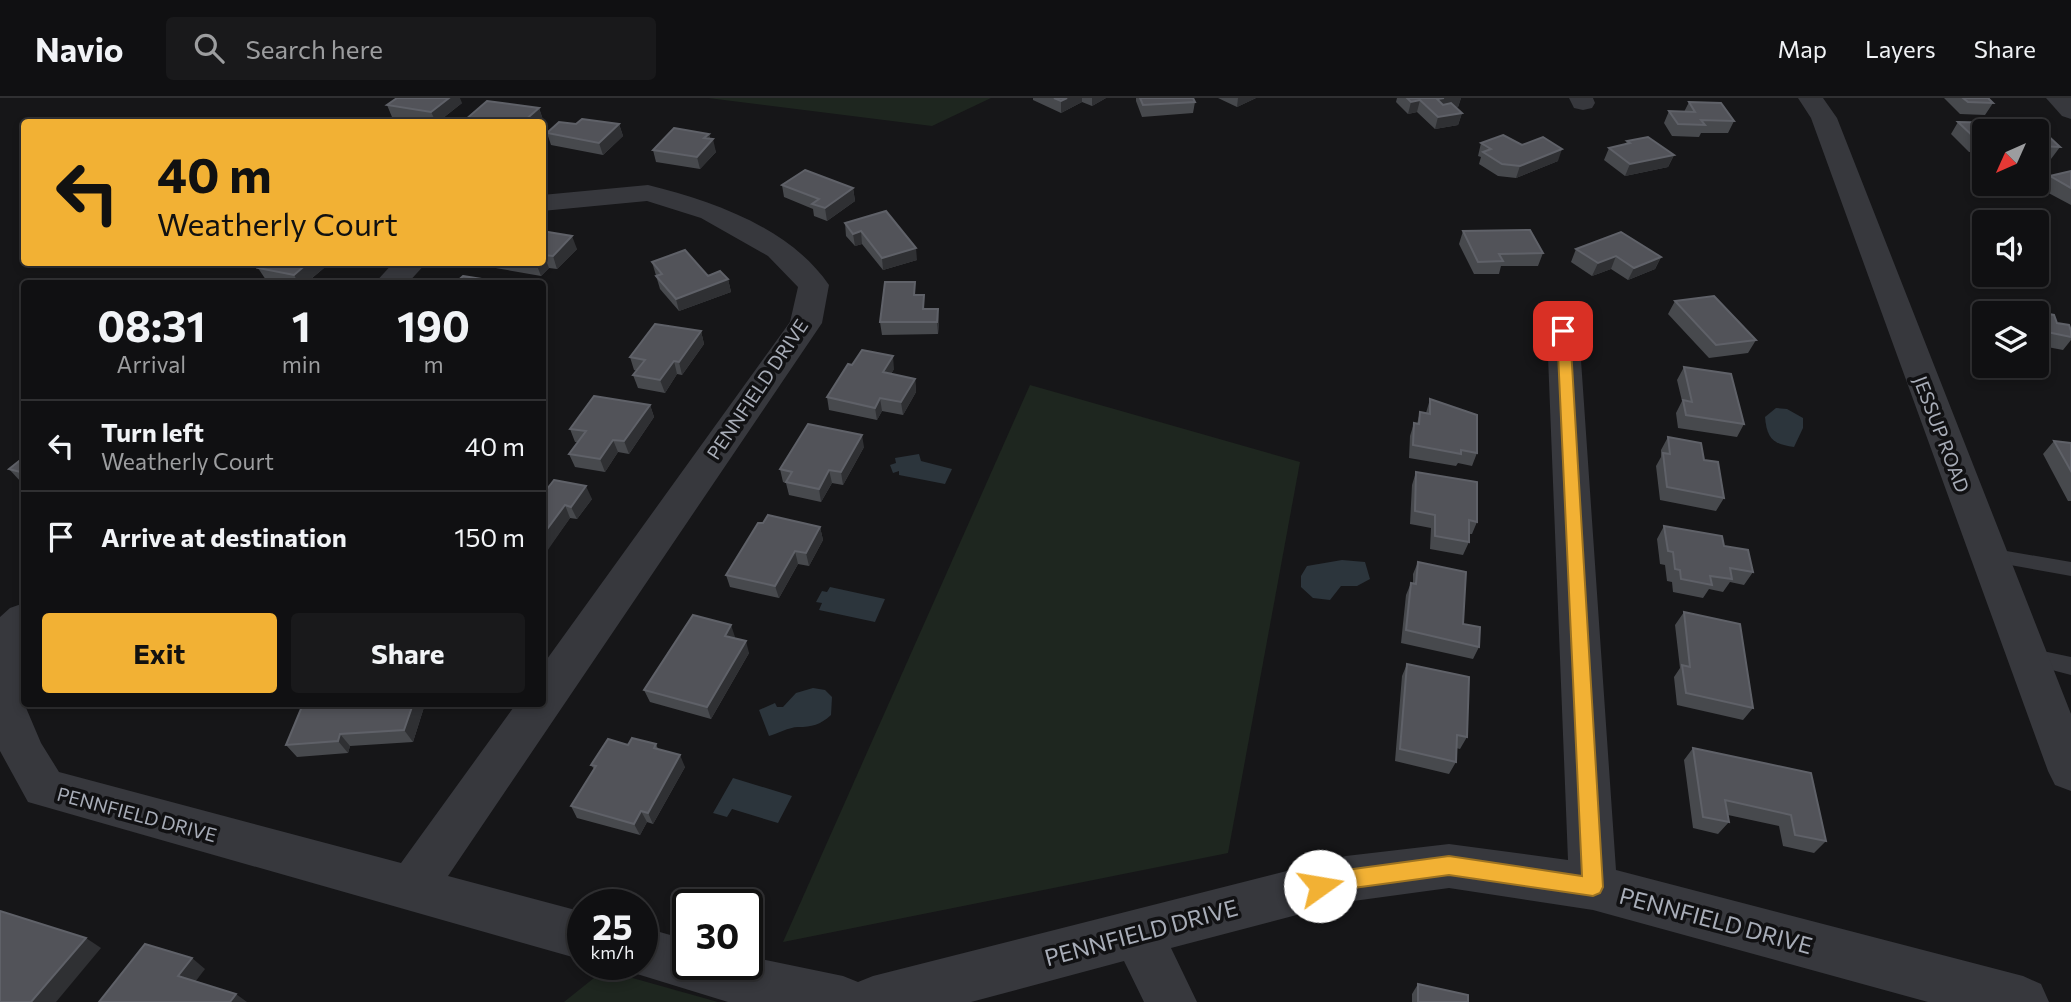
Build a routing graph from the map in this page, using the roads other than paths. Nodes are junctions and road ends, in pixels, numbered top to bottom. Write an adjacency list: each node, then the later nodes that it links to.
1 (1810, 98): 8 (street, JESSUP ROAD)
2 (2058, 98): 3 (street)
3 (2071, 111)
4 (546, 203): 13 (street, PENNFIELD DRIVE)
5 (408, 266): 6 (street)
6 (393, 280)
7 (1563, 331): 16 (street)
8 (1989, 555): 9 (lane); 11 (street, JESSUP ROAD)
9 (2071, 569)
10 (21, 622): 17 (street, PENNFIELD DRIVE)
11 (2028, 656): 12 (lane); 15 (street, JESSUP ROAD)
12 (2071, 666)
13 (546, 695)
14 (538, 707): 17 (street, PENNFIELD DRIVE)
15 (2071, 771)
16 (1593, 887): 19 (street, PENNFIELD DRIVE); 24 (street, PENNFIELD DRIVE)
17 (411, 889): 18 (street, PENNFIELD DRIVE)
18 (567, 932)
19 (1138, 933): 22 (street, PENNFIELD DRIVE); 23 (street)
20 (658, 957): 21 (street)
21 (843, 1002)
22 (873, 1002)
23 (1171, 1002)
24 (2023, 1002)

